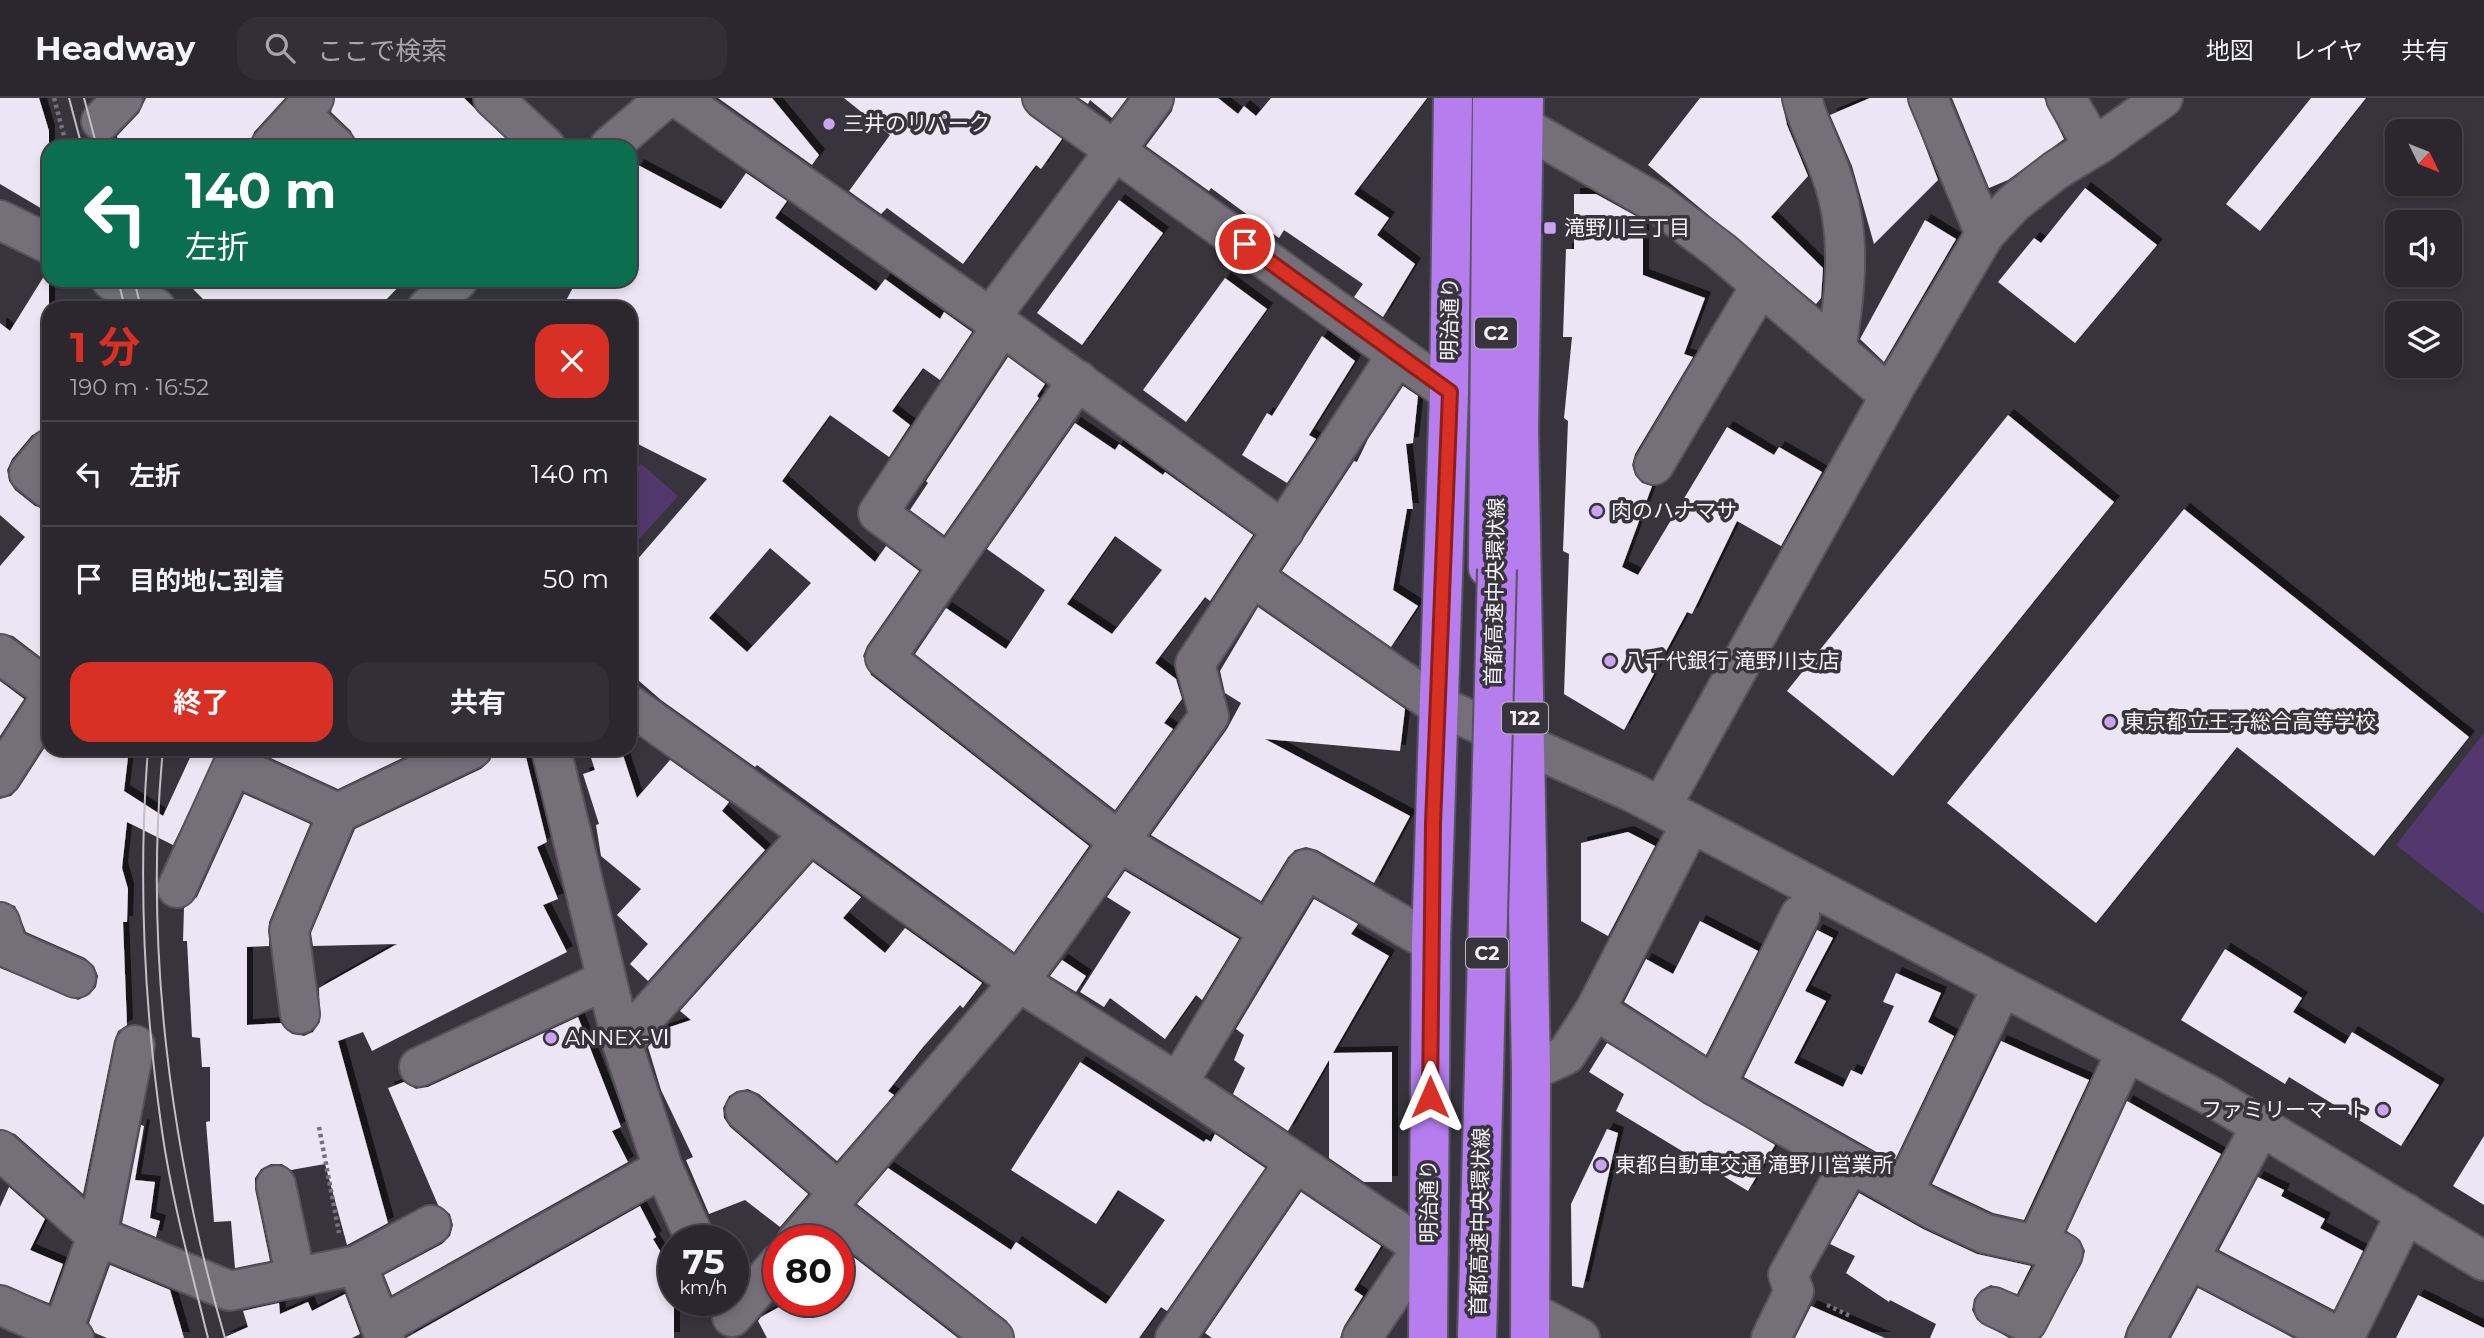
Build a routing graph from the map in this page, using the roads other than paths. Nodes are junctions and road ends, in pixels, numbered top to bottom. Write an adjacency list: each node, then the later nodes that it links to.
1 (95, 98): 2 (street)
2 (123, 98)
3 (493, 98): 19 (street)
4 (666, 98): 20 (street)
5 (678, 98): 31 (street)
6 (1042, 98): 22 (street)
7 (1154, 98): 22 (street)
8 (1453, 98): 35 (highway, 明治通り)
9 (1492, 98): 42 (highway, 首都高速中央環状線 / C2)
10 (1499, 98): 106 (highway, 首都高速中央環状線 / C2, bridge)
11 (1928, 98): 24 (street)
12 (2066, 98): 21 (street)
13 (2163, 98): 21 (street)
14 (1810, 101): 32 (street)
15 (307, 106): 17 (street); 18 (street)
16 (1524, 113): 26 (street); 49 (highway, 122)
17 (276, 140)
18 (331, 140)
19 (538, 140)
20 (617, 140)
21 (2094, 147): 24 (street)
22 (1114, 149): 31 (street); 33 (street)
23 (0, 220): 25 (street)
24 (1985, 234): 36 (street)
25 (42, 241)
26 (1760, 285): 32 (street); 38 (street)
27 (122, 287): 29 (street)
28 (450, 287): 30 (street)
29 (145, 301)
30 (435, 301)
31 (996, 322): 34 (street); 41 (street)
32 (1836, 350): 36 (street)
33 (1397, 355): 35 (street); 40 (street)
34 (1078, 380): 40 (street); 41 (street)
35 (1450, 392): 46 (highway, 明治通り)
36 (1890, 396): 54 (street)
37 (42, 457): 39 (street)
38 (1654, 465)
39 (42, 483)
40 (1284, 531): 43 (street)
41 (948, 566): 56 (street)
42 (1488, 568)
43 (1253, 577): 46 (street); 56 (street)
44 (0, 654): 45 (street)
45 (42, 685)
46 (1437, 705): 49 (street); 61 (highway, 明治通り)
47 (637, 710): 55 (street)
48 (42, 711): 52 (street)
49 (1525, 747): 54 (street); 72 (highway, 122)
50 (457, 756): 53 (street)
51 (553, 756): 63 (street)
52 (0, 777)
53 (338, 813): 57 (street); 67 (street)
54 (1676, 815): 65 (street); 66 (street)
55 (810, 833): 64 (street); 68 (street)
56 (1121, 843): 60 (street); 64 (street)
57 (177, 888)
58 (1800, 915): 74 (street)
59 (0, 922): 62 (street)
60 (1269, 931): 61 (street); 73 (street)
61 (1431, 942): 90 (highway, 明治通り)
62 (76, 978)
63 (606, 980): 68 (street); 71 (street)
64 (1019, 982): 73 (street); 83 (street)
65 (2002, 987): 70 (street); 82 (street)
66 (1595, 1010): 72 (street); 74 (street)
67 (300, 1014)
68 (622, 1043): 80 (street)
69 (135, 1045): 88 (street)
70 (2126, 1052): 76 (street); 89 (street)
71 (419, 1067)
72 (1531, 1071): 99 (highway, 122)
73 (1178, 1083): 78 (street)
74 (1715, 1086): 79 (street)
75 (746, 1111): 83 (street)
76 (2261, 1126): 84 (street); 91 (street)
77 (1, 1155): 88 (street)
78 (1295, 1162): 90 (street); 103 (street)
79 (1850, 1164): 82 (street); 108 (street)
80 (663, 1168): 86 (street); 100 (street)
81 (276, 1185): 94 (street)
82 (1903, 1193): 89 (street)
83 (832, 1200): 87 (street); 102 (street)
84 (2406, 1213): 92 (street); 110 (street)
85 (431, 1225): 93 (street)
86 (689, 1225)
87 (811, 1225)
88 (97, 1236): 94 (street); 101 (street)
89 (2037, 1245): 97 (street)
90 (1429, 1252): 104 (street); 105 (highway, 明治通り)
91 (2189, 1259): 109 (street); 110 (street)
92 (2484, 1261)
93 (351, 1267): 94 (street); 100 (street)
94 (296, 1278)
95 (763, 1281): 98 (street)
96 (0, 1305): 101 (street)
97 (1994, 1307)
98 (732, 1318)
99 (1530, 1325): 107 (street)
100 (383, 1332)
101 (66, 1336)
102 (994, 1338)
103 (1175, 1338)
104 (1362, 1338)
105 (1429, 1338)
106 (1477, 1338)
107 (1580, 1338)
108 (1771, 1338)
109 (2146, 1338)
110 (2342, 1338)

